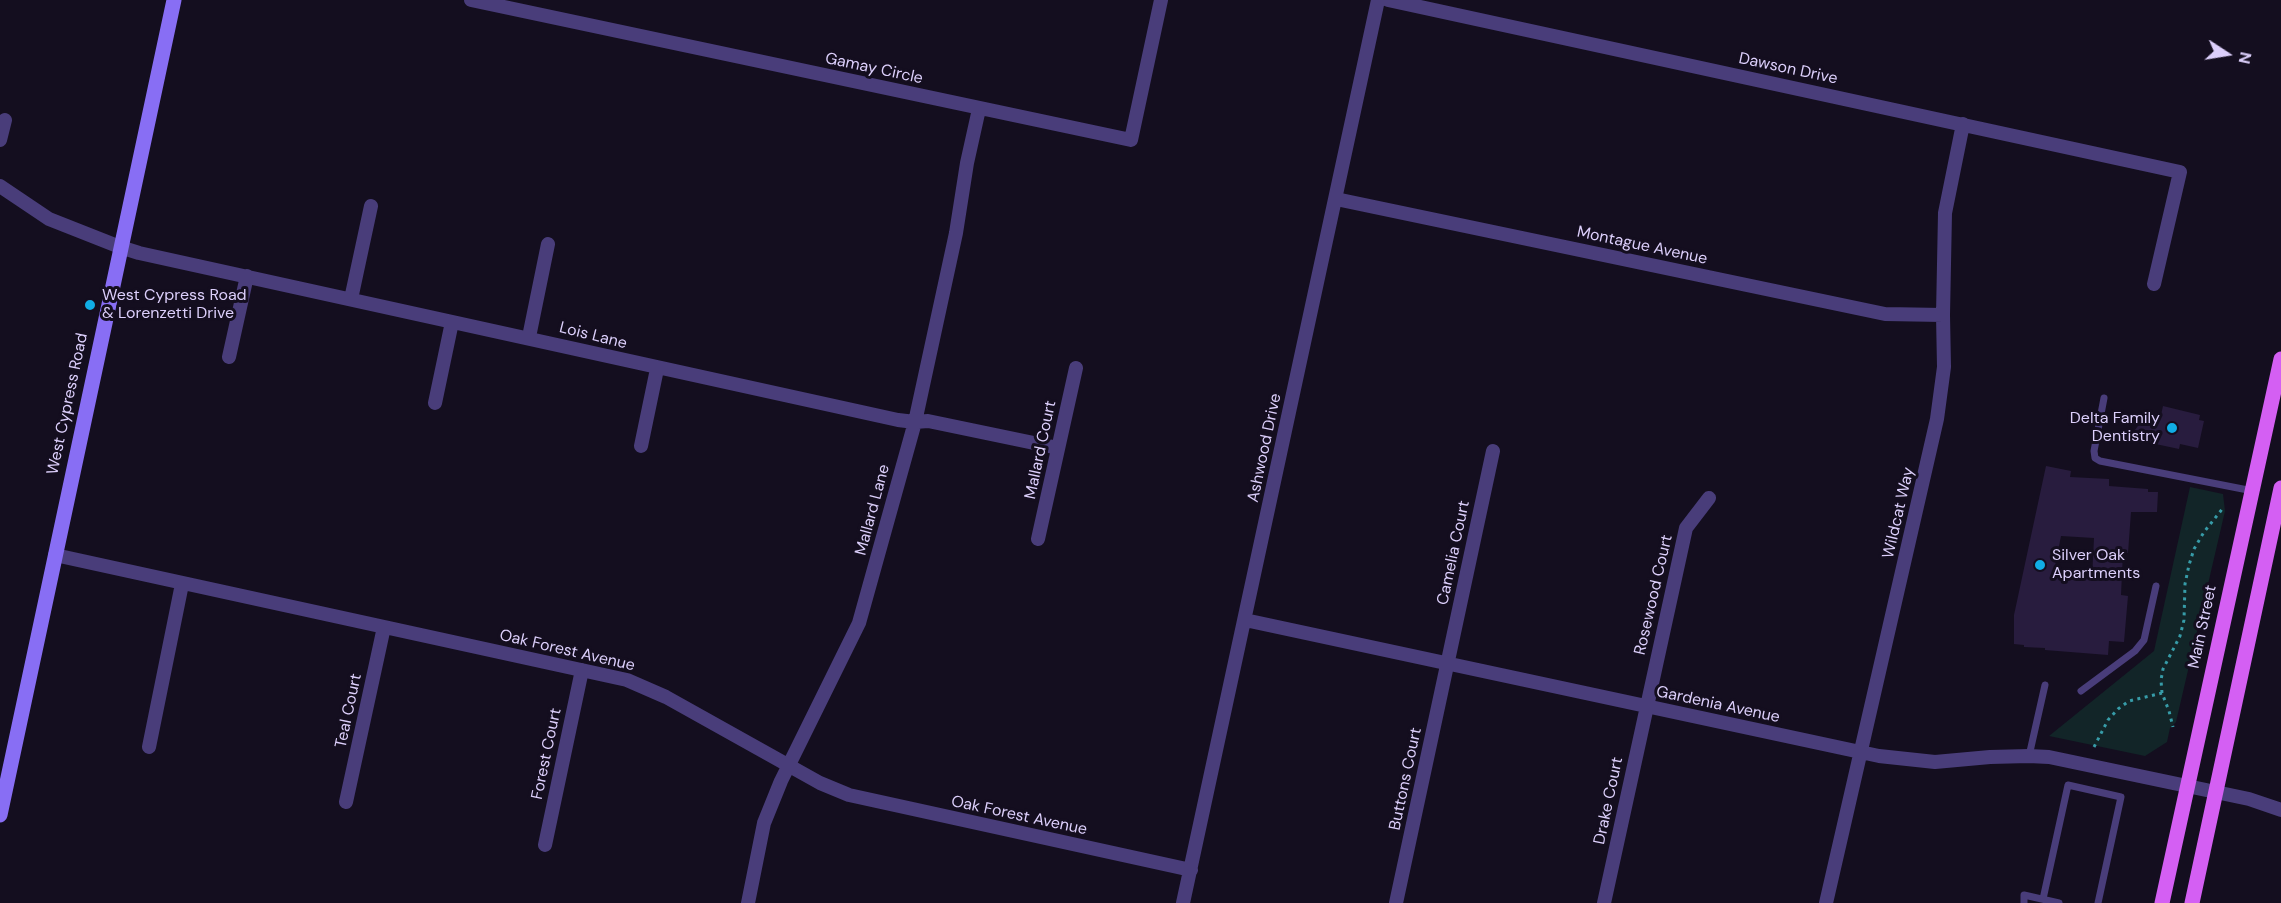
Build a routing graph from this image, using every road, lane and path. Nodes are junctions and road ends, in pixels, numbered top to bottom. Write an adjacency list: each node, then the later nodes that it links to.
1 (174, 0): 14 (street, West Cypress Road)
2 (471, 0): 6 (street, Gamay Circle)
3 (1161, 0): 6 (street, Gamay Circle)
4 (1378, 0): 11 (street, Ashwood Drive)
5 (1388, 0): 8 (street, Dawson Drive)
6 (979, 108): 27 (street, Mallard Lane)
7 (5, 120): 9 (street)
8 (1964, 124): 16 (street, Dawson Drive); 18 (street, Wildcat Way)
9 (0, 140)
10 (0, 186): 14 (street, Lois Lane)
11 (1336, 199): 18 (street, Montague Avenue); 39 (street, Ashwood Drive)
12 (371, 206): 17 (street)
13 (548, 244): 20 (street)
14 (120, 247): 15 (street, Lois Lane); 36 (street, West Cypress Road)
15 (248, 276): 17 (street, Lois Lane); 21 (street)
16 (2154, 284)
17 (351, 299): 19 (street, Lois Lane)
18 (1943, 315): 50 (street, Wildcat Way)
19 (452, 322): 20 (street, Lois Lane); 26 (street)
20 (529, 337): 24 (street, Lois Lane)
21 (229, 357)
22 (2281, 359): 32 (main road, Main Street)
23 (1076, 368): 29 (street, Mallard Court)
24 (657, 369): 27 (street, Lois Lane); 28 (street)
25 (2104, 398): 32 (lane)
26 (435, 403)
27 (915, 422): 29 (street, Lois Lane); 52 (street, Mallard Lane)
28 (641, 446)
29 (1058, 448): 35 (street, Mallard Court)
30 (1493, 451): 41 (street, Camelia Court)
31 (2281, 488): 54 (main road)
32 (2253, 491): 53 (main road, Main Street)
33 (1709, 498): 46 (street, Rosewood Court)
34 (2223, 508): 45 (path)
35 (1038, 539)
36 (55, 555): 37 (street, Oak Forest Avenue); 57 (street, West Cypress Road)
37 (182, 584): 40 (street, Oak Forest Avenue); 48 (street)
38 (2156, 586): 44 (lane)
39 (1245, 620): 41 (street, Gardenia Avenue); 59 (street, Ashwood Drive)
40 (384, 627): 42 (street, Oak Forest Avenue); 55 (street, Teal Court)
41 (1448, 662): 46 (street, Gardenia Avenue); 63 (street, Buttons Court)
42 (582, 670): 52 (street, Oak Forest Avenue); 58 (street, Forest Court)
43 (2045, 685): 51 (lane)
44 (2081, 692)
45 (2162, 693): 47 (path); 49 (path)
46 (1647, 706): 50 (street, Gardenia Avenue); 64 (street, Drake Court)
47 (2173, 727)
48 (148, 747)
49 (2094, 747)
50 (1861, 752): 51 (street, Gardenia Avenue); 65 (street, Wildcat Way)
51 (2030, 756): 53 (street, Gardenia Avenue)
52 (789, 766): 59 (street, Oak Forest Avenue); 61 (street, Mallard Lane)
53 (2187, 787): 54 (street, Gardenia Avenue); 69 (main road, Main Street)
54 (2216, 793): 56 (street, Gardenia Avenue); 70 (main road)
55 (346, 802)
56 (2281, 810)
57 (0, 815)
58 (545, 845)
59 (1191, 870): 62 (street, Ashwood Drive)
60 (2043, 899): 66 (lane); 67 (lane); 68 (lane)
61 (748, 903)
62 (1183, 903)
63 (1396, 903)
64 (1604, 903)
65 (1826, 903)
66 (2024, 903)
67 (2059, 903)
68 (2098, 903)
69 (2162, 903)
70 (2192, 903)

